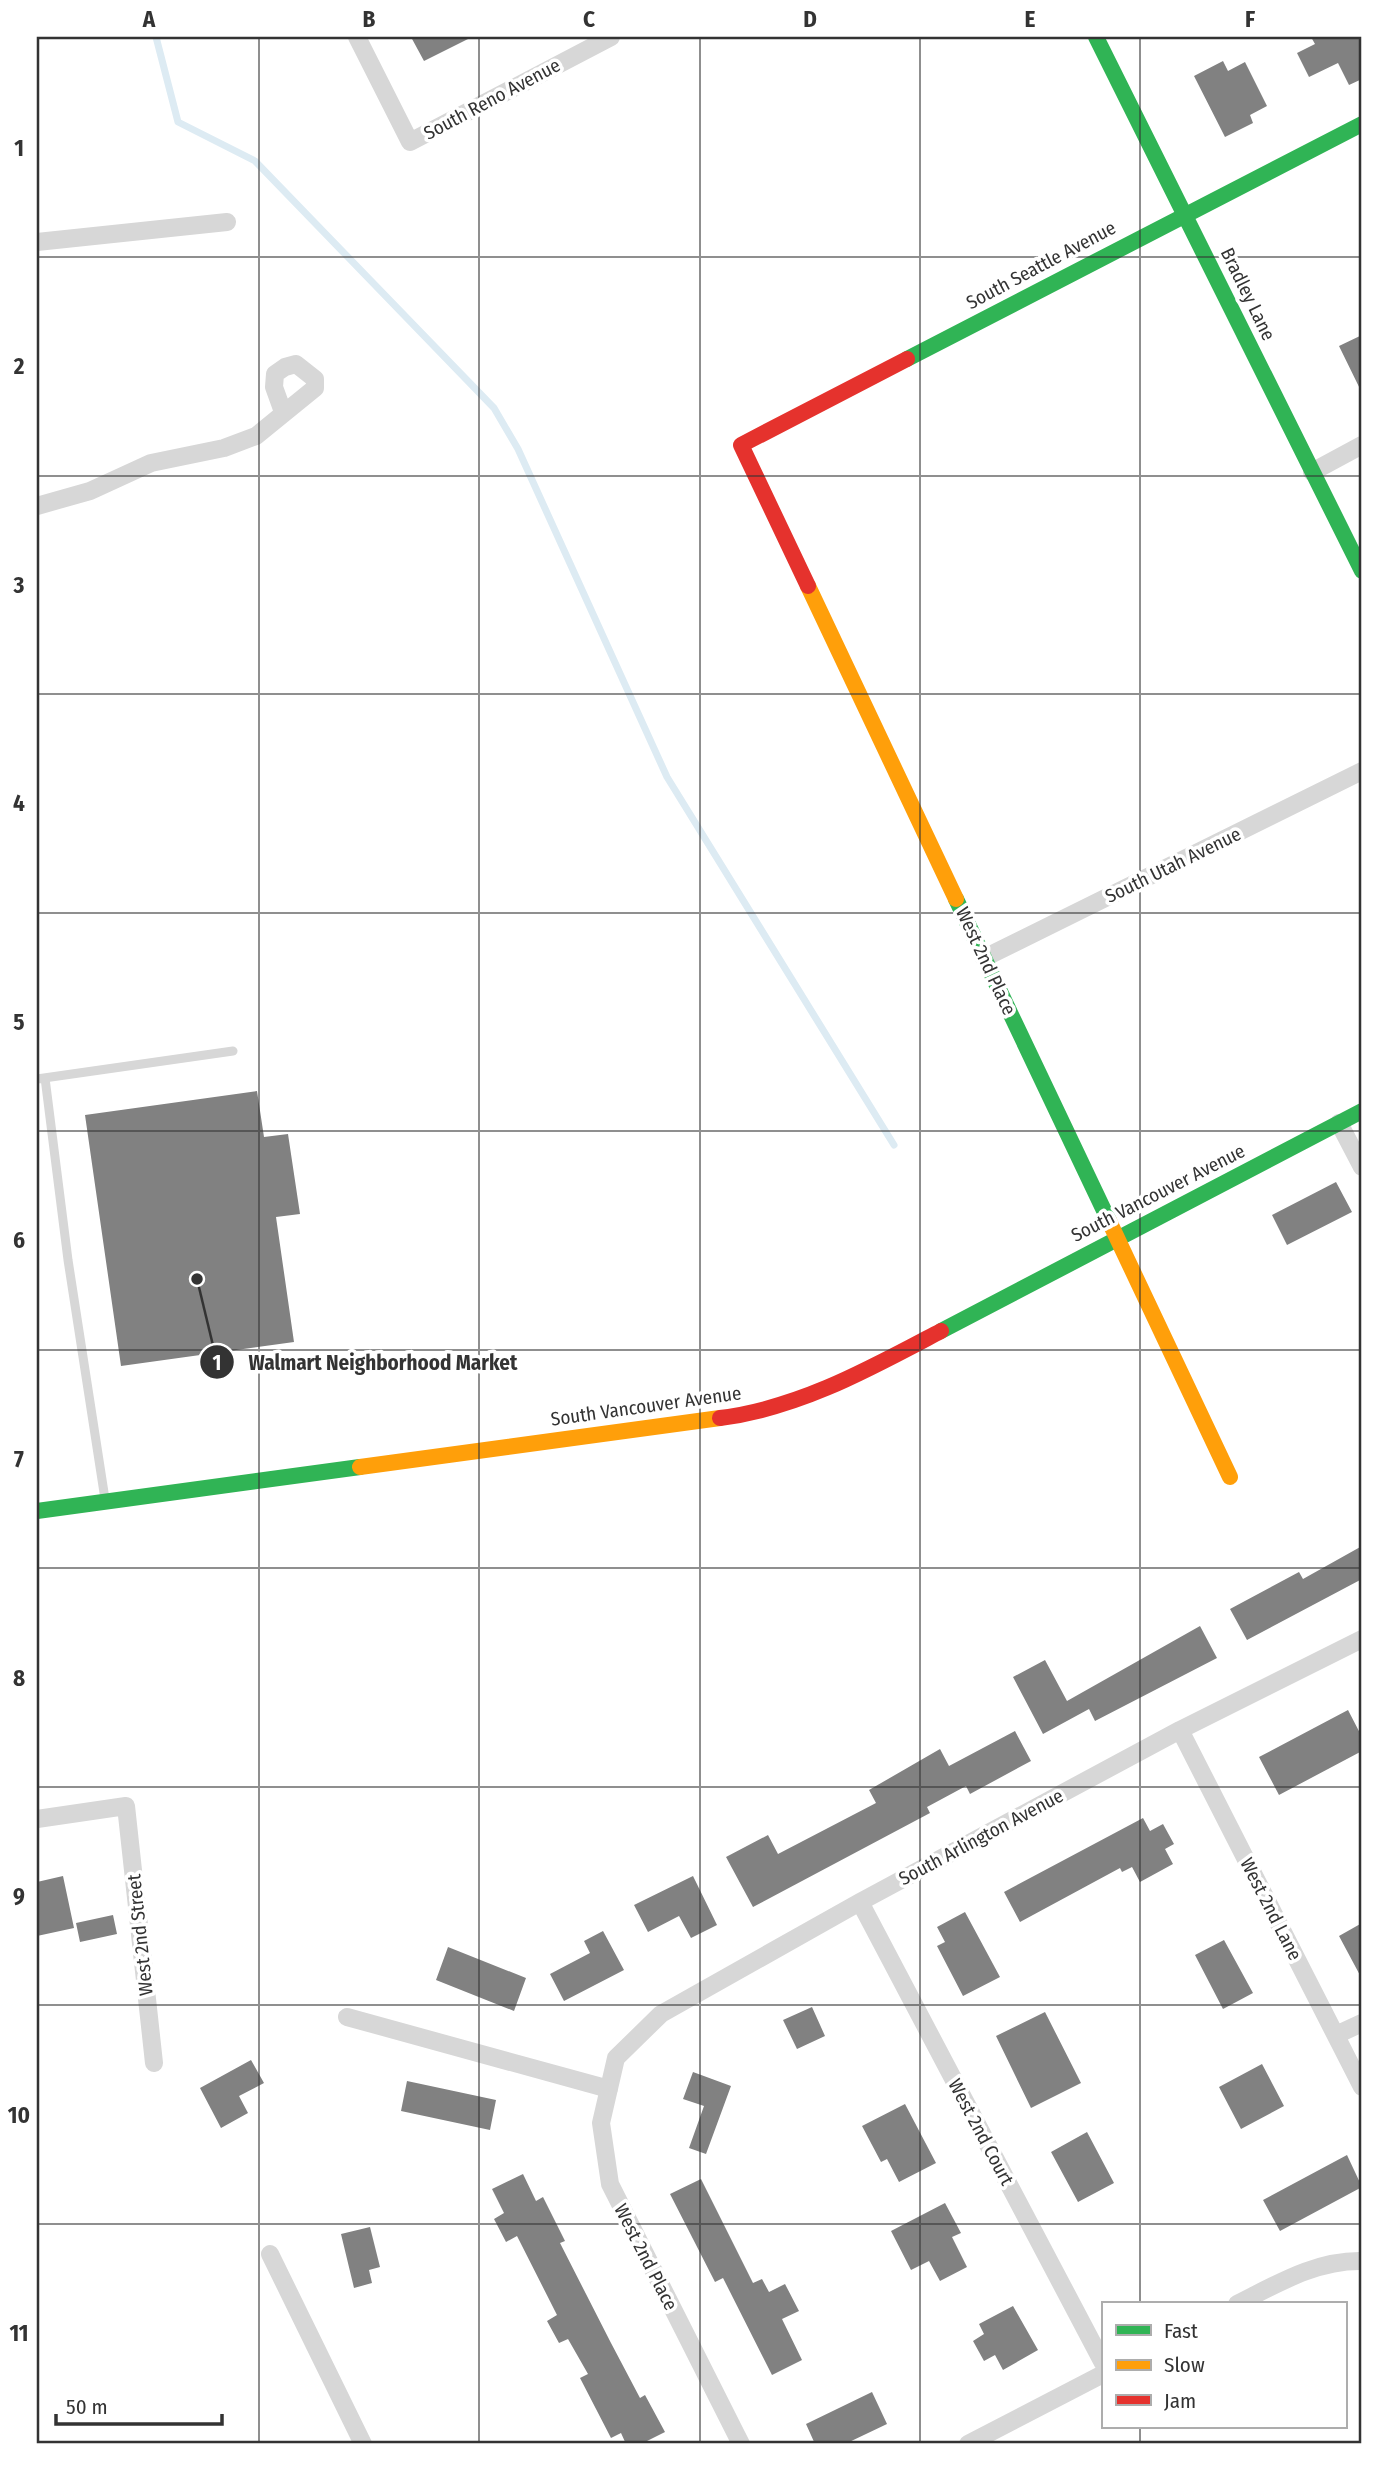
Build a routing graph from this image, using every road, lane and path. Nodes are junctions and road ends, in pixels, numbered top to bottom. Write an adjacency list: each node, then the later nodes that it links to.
1 (357, 37): 2 (street, South Reno Avenue)
2 (611, 37)
3 (1096, 37): 5 (street, Bradley Lane)
4 (1362, 124): 5 (street, South Seattle Avenue)
5 (1186, 213): 9 (street, South Seattle Avenue); 11 (street, Bradley Lane)
6 (227, 222): 7 (street)
7 (37, 242)
8 (283, 412): 12 (street)
9 (741, 445): 15 (street, West 2nd Place)
10 (1362, 446): 11 (street)
11 (1312, 472): 13 (street, Bradley Lane)
12 (37, 506)
13 (1362, 571)
14 (1362, 771): 15 (street, South Utah Avenue)
15 (984, 958): 21 (street, West 2nd Place)
16 (233, 1051): 17 (lane)
17 (41, 1079): 23 (lane)
18 (1362, 1111): 19 (street, South Vancouver Avenue)
19 (1339, 1123): 20 (street); 21 (street, South Vancouver Avenue)
20 (1362, 1167)
21 (1117, 1237): 22 (street, West 2nd Place); 23 (street, South Vancouver Avenue)
22 (1230, 1477)
23 (106, 1502): 24 (street, South Vancouver Avenue)
24 (37, 1511)
25 (1362, 1639): 26 (street, South Arlington Avenue)
26 (1180, 1730): 28 (street, South Arlington Avenue); 31 (street, West 2nd Lane)
27 (37, 1819): 33 (street, West 2nd Street)
28 (860, 1902): 32 (street, South Arlington Avenue); 39 (street, West 2nd Court)
29 (347, 2017): 35 (street)
30 (1362, 2023): 31 (street)
31 (1336, 2035): 34 (street, West 2nd Lane)
32 (617, 2058): 35 (street, West 2nd Place)
33 (154, 2063)
34 (1362, 2087)
35 (609, 2089): 42 (street, West 2nd Place)
36 (270, 2254): 41 (street)
37 (1362, 2261): 38 (street)
38 (1241, 2302)
39 (1102, 2361)
40 (1102, 2375): 43 (street)
41 (363, 2444)
42 (741, 2444)
43 (968, 2444)

